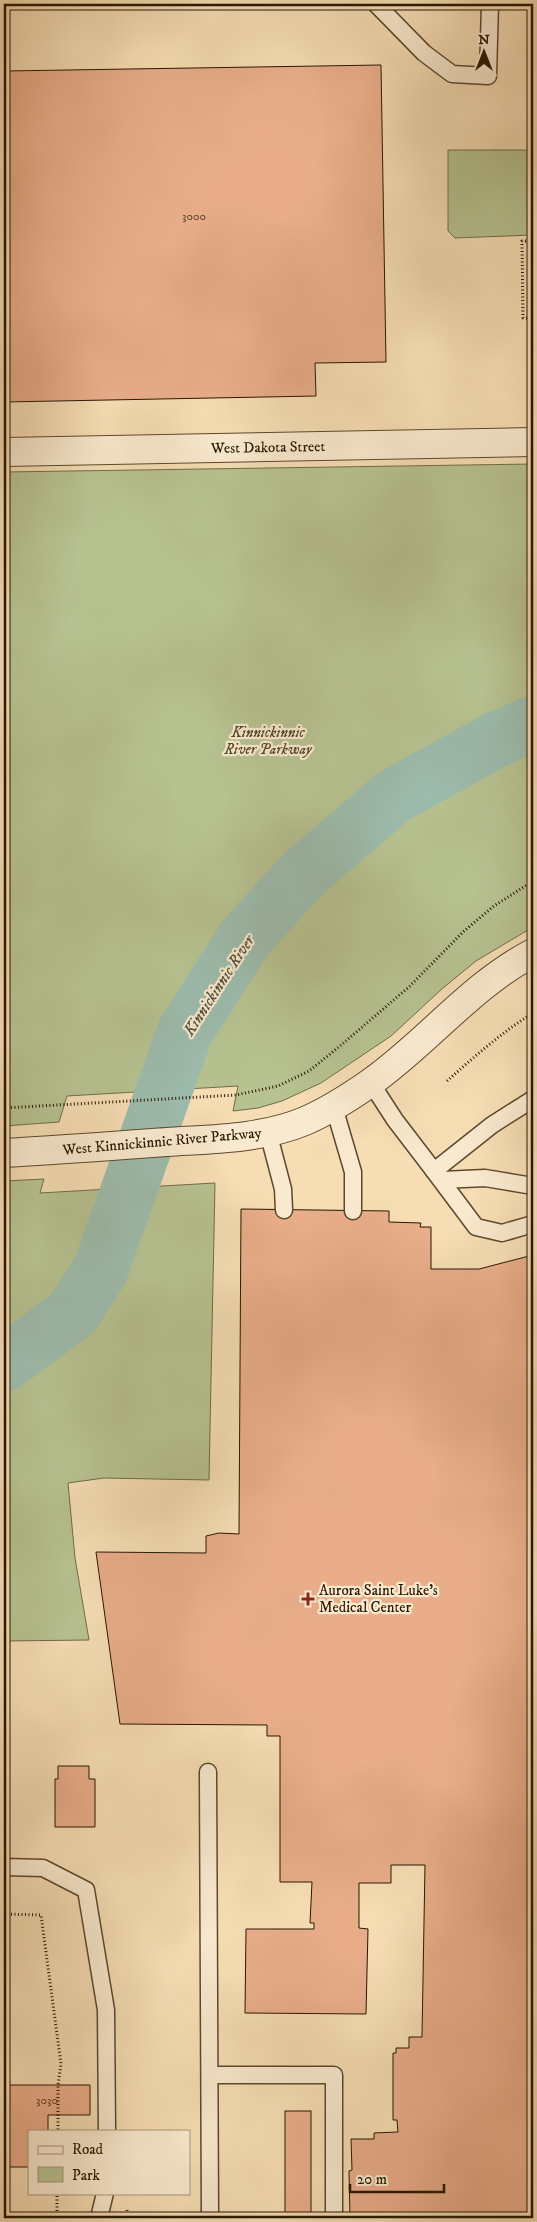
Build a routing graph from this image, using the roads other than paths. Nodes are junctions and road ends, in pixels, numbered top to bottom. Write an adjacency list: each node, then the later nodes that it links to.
1 (376, 4): 2 (lane)
2 (490, 4)
3 (533, 442): 4 (street, West Dakota Street)
4 (4, 452)
5 (533, 953): 6 (street, West Kinnickinnic River Parkway)
6 (370, 1082): 8 (street, West Kinnickinnic River Parkway); 11 (lane)
7 (533, 1099): 11 (lane)
8 (334, 1107): 9 (street, West Kinnickinnic River Parkway); 14 (lane)
9 (268, 1132): 10 (street, West Kinnickinnic River Parkway); 13 (lane)
10 (4, 1153)
11 (438, 1175): 12 (lane); 15 (lane)
12 (533, 1186)
13 (284, 1210)
14 (353, 1210)
15 (533, 1224)
16 (208, 1772): 18 (lane)
17 (4, 1867): 19 (lane)
18 (210, 2075): 22 (lane); 23 (lane)
19 (107, 2130)
20 (105, 2194): 21 (lane)
21 (99, 2218)
22 (210, 2218)
23 (334, 2218)

